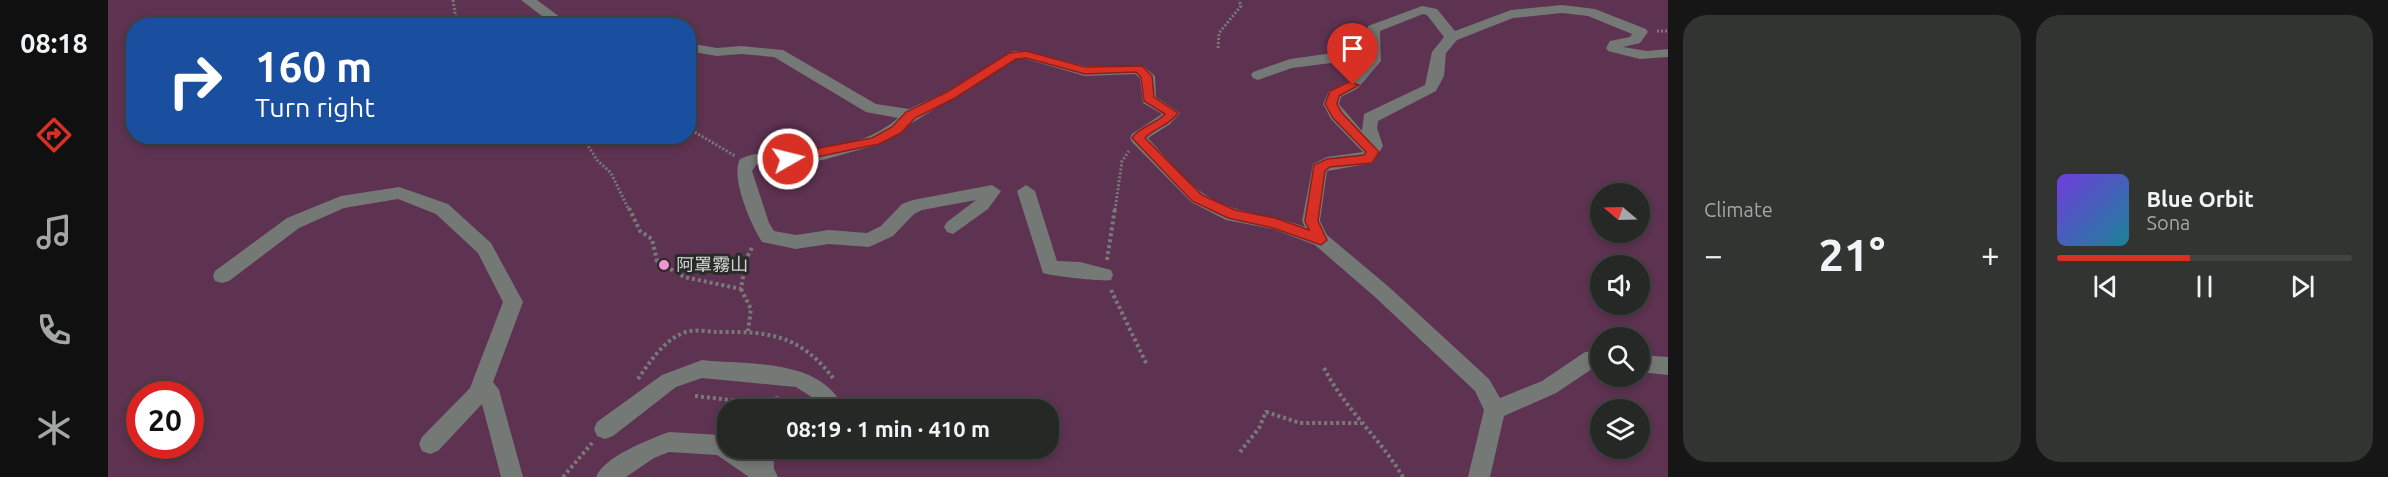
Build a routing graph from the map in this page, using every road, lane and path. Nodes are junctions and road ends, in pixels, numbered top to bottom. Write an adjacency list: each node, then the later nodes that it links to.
1 (453, 0): 6 (path)
2 (528, 0): 7 (street)
3 (1239, 0): 10 (path)
4 (1544, 0): 5 (street)
5 (1562, 9): 8 (street); 11 (street)
6 (456, 18)
7 (554, 18)
8 (1452, 37): 12 (street); 18 (street)
9 (696, 48): 14 (street)
10 (1218, 48)
11 (1668, 53)
12 (1362, 74): 13 (street); 18 (street)
13 (1258, 75)
14 (911, 115): 16 (street); 19 (street)
15 (696, 133): 19 (path)
16 (1138, 138): 23 (street); 24 (path)
17 (587, 144): 26 (path)
18 (1373, 152): 23 (street)
19 (746, 163): 22 (street)
20 (1026, 191): 24 (street)
21 (953, 227): 22 (street)
22 (768, 237): 26 (path)
23 (1321, 240): 35 (street)
24 (1104, 275): 29 (path)
25 (222, 276): 33 (street)
26 (741, 289): 27 (path)
27 (748, 332)
28 (1590, 359): 35 (street)
29 (1147, 365)
30 (1650, 365): 31 (street)
31 (1668, 366)
32 (1324, 368): 36 (path)
33 (478, 394): 38 (street); 42 (street)
34 (826, 399): 37 (street)
35 (1495, 410): 45 (street)
36 (1361, 423): 39 (path); 44 (path)
37 (605, 429)
38 (430, 444)
39 (1240, 452)
40 (763, 459): 41 (street)
41 (765, 475): 43 (street)
42 (512, 477)
43 (607, 477)
44 (1403, 477)
45 (1479, 477)

